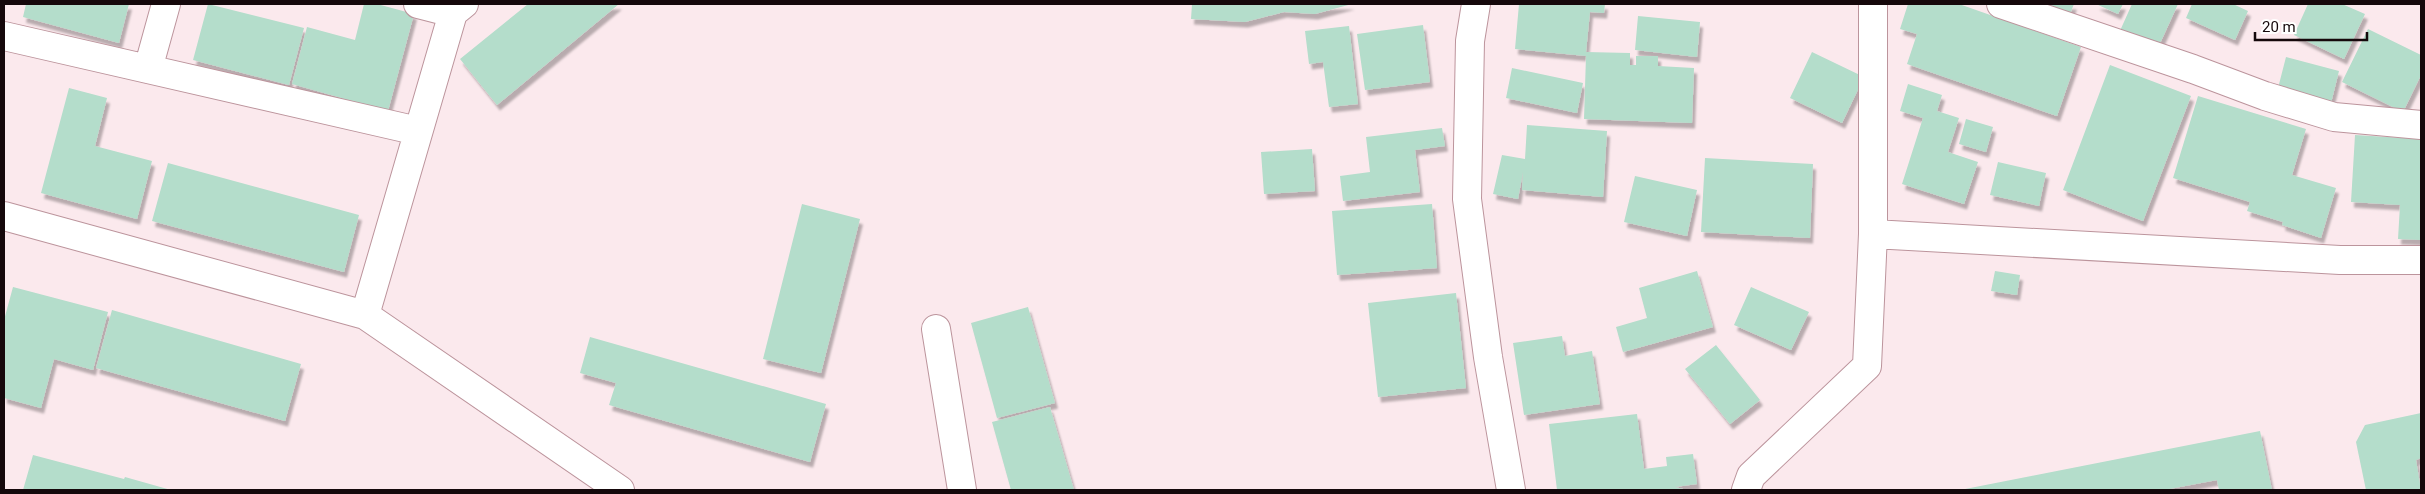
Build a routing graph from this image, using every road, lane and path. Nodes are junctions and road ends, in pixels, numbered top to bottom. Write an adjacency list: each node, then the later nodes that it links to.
1 (166, 4): 8 (street)
2 (418, 4): 6 (street)
3 (1476, 4): 18 (street)
4 (1874, 4): 12 (street)
5 (2001, 4): 9 (street)
6 (458, 8): 10 (street)
7 (4, 36): 8 (street)
8 (148, 69): 10 (street)
9 (2421, 126)
10 (418, 131): 14 (street)
11 (4, 216): 14 (street)
12 (1874, 234): 13 (street); 19 (street)
13 (2421, 260)
14 (365, 315): 16 (street)
15 (936, 329): 17 (street)
16 (620, 490)
17 (962, 490)
18 (1511, 490)
19 (1746, 490)

